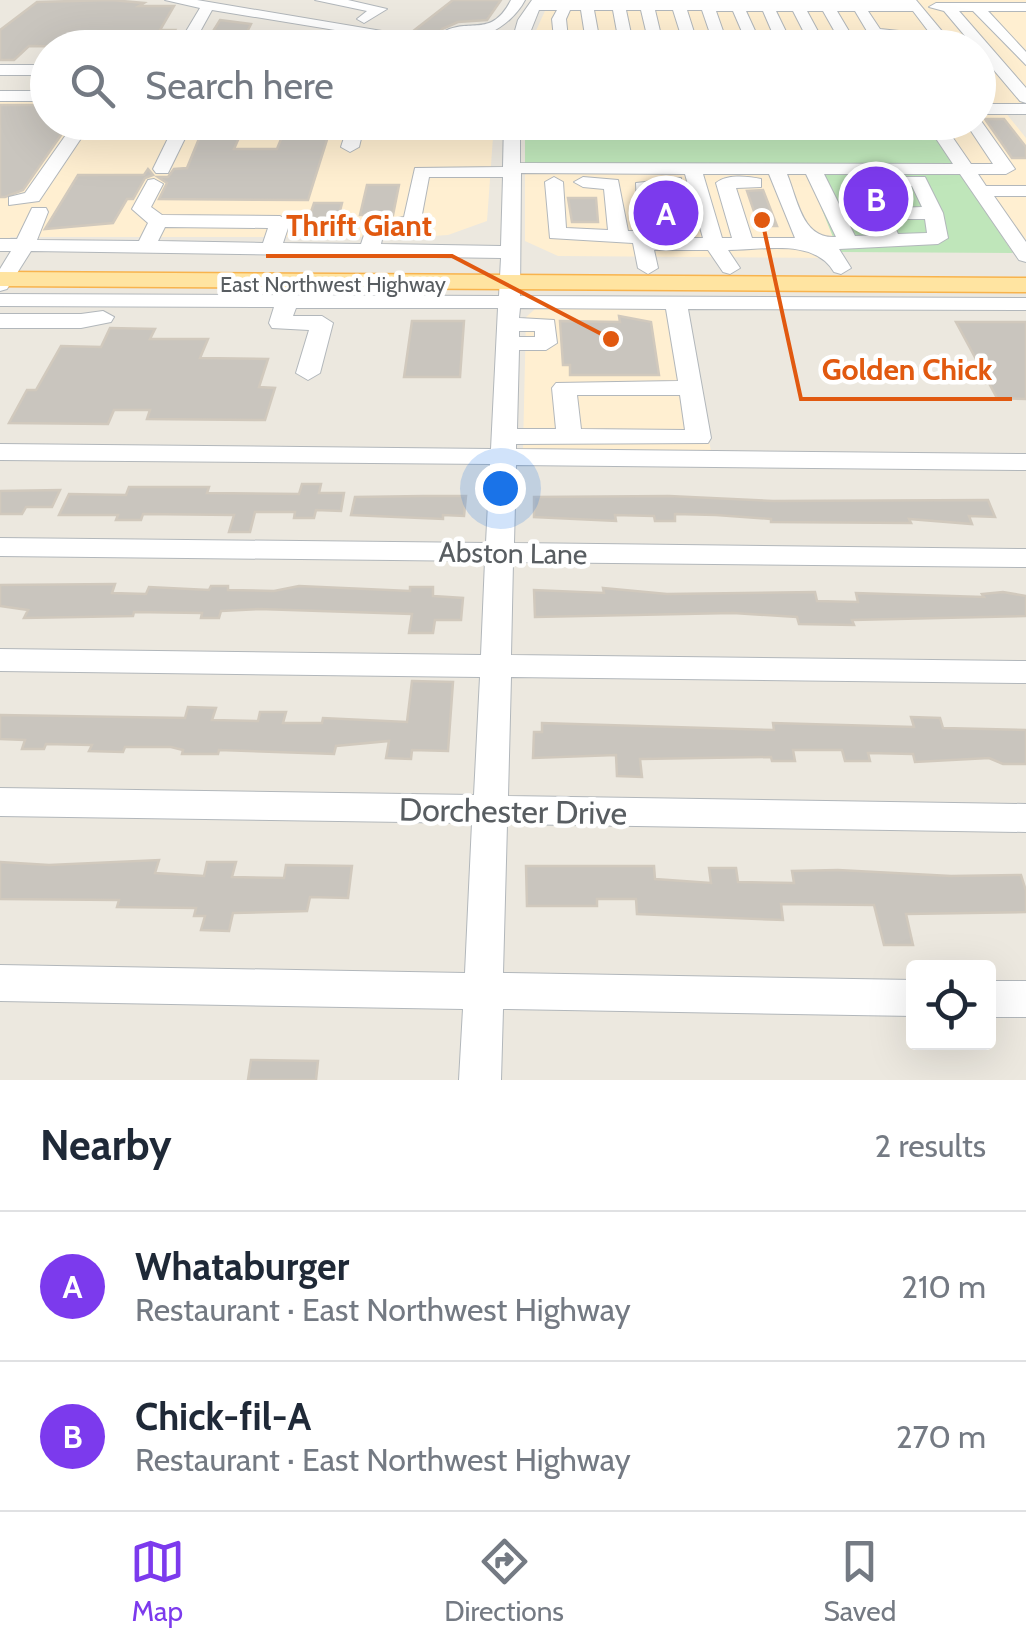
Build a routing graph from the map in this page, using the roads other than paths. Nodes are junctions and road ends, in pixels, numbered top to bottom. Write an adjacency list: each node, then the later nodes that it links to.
1 (172, 0): 11 (street)
2 (260, 0): 5 (street)
3 (322, 0): 25 (street)
4 (518, 0): 30 (street)
5 (240, 1): 25 (street)
6 (536, 3): 12 (street); 31 (street)
7 (612, 4): 8 (street); 13 (street); 34 (street)
8 (641, 4): 14 (street); 35 (street)
9 (877, 4): 10 (street); 24 (street)
10 (914, 5): 20 (street); 43 (street)
11 (208, 6): 27 (street); 28 (street)
12 (564, 7): 13 (street); 32 (street)
13 (587, 7): 33 (street)
14 (679, 7): 15 (street); 36 (street)
15 (708, 7): 16 (street); 37 (street)
16 (738, 7): 17 (street); 38 (street)
17 (768, 7): 18 (street); 39 (street)
18 (798, 7): 19 (street); 40 (street)
19 (828, 7): 24 (street); 41 (street)
20 (948, 7): 21 (street); 44 (street)
21 (977, 7): 22 (street); 45 (street)
22 (1006, 7): 23 (street); 26 (street)
23 (1026, 7)
24 (859, 8): 42 (street)
25 (364, 20): 29 (street)
26 (1026, 27)
27 (194, 30)
28 (361, 30)
29 (435, 30)
30 (491, 30)
31 (525, 30)
32 (561, 30)
33 (591, 30)
34 (621, 30)
35 (650, 30)
36 (686, 30)
37 (716, 30)
38 (748, 30)
39 (779, 30)
40 (810, 30)
41 (841, 30)
42 (874, 30)
43 (934, 30)
44 (968, 30)
45 (1026, 60)
46 (996, 63): 53 (street)
47 (0, 70): 48 (street)
48 (30, 70)
49 (0, 86): 50 (street)
50 (30, 86)
51 (0, 96): 52 (street)
52 (30, 96)
53 (1026, 98)
54 (997, 109): 55 (street)
55 (1026, 109)
56 (72, 140): 74 (street)
57 (88, 140): 94 (street)
58 (176, 140): 76 (street)
59 (352, 140): 63 (street)
60 (512, 140): 65 (street)
61 (946, 140): 64 (street)
62 (986, 140): 64 (street)
63 (350, 146)
64 (966, 169): 67 (street); 72 (street)
65 (511, 174): 66 (street); 71 (street); 78 (street); 87 (street)
66 (694, 175): 68 (street); 82 (street); 89 (street)
67 (815, 175): 68 (street); 69 (street); 81 (street)
68 (779, 176): 83 (street); 84 (street)
69 (858, 181)
70 (892, 181): 75 (street)
71 (554, 182): 79 (street); 79 (street)
72 (981, 191): 73 (street); 90 (street)
73 (1026, 191)
74 (8, 201): 77 (street)
75 (934, 213): 80 (street); 80 (street)
76 (158, 221): 85 (street); 86 (street)
77 (0, 222)
78 (511, 224): 88 (street); 96 (street)
79 (619, 237): 89 (street)
80 (890, 239): 81 (street)
81 (848, 241): 84 (street)
82 (714, 244): 83 (street); 89 (street); 91 (street)
83 (744, 244): 84 (street)
84 (818, 244): 92 (street)
85 (145, 248): 86 (street); 94 (street)
86 (271, 248): 87 (street)
87 (370, 248): 88 (street)
88 (454, 249): 96 (street)
89 (644, 250): 91 (main road, East Northwest Highway); 96 (main road, East Northwest Highway)
90 (1026, 256)
91 (730, 268): 92 (main road, East Northwest Highway)
92 (842, 268): 93 (main road, East Northwest Highway)
93 (1026, 268)
94 (5, 271): 96 (main road, East Northwest Highway); 101 (street)
95 (1026, 286): 97 (main road, East Northwest Highway)
96 (508, 295): 97 (main road, East Northwest Highway); 98 (street); 99 (street); 106 (street)
97 (983, 295): 99 (street); 100 (street)
98 (287, 301): 101 (street); 103 (street)
99 (676, 303): 104 (street)
100 (1026, 304)
101 (106, 309): 102 (street)
102 (0, 321)
103 (308, 373)
104 (688, 388): 105 (street); 105 (street)
105 (568, 436): 106 (street)
106 (504, 447): 107 (street); 108 (street); 110 (street)
107 (0, 452)
108 (1026, 462)
109 (0, 547): 110 (street, Abston Lane)
110 (500, 553): 111 (street, Abston Lane); 113 (street)
111 (1026, 558)
112 (0, 660): 113 (street)
113 (494, 667): 114 (street); 116 (street)
114 (1026, 672)
115 (0, 802): 116 (street, Dorchester Drive)
116 (490, 811): 117 (street, Dorchester Drive); 119 (street)
117 (1026, 818)
118 (0, 984): 119 (street)
119 (483, 991): 120 (street); 123 (street)
120 (906, 998)
121 (996, 999): 122 (street)
122 (1026, 999)
123 (480, 1080)

